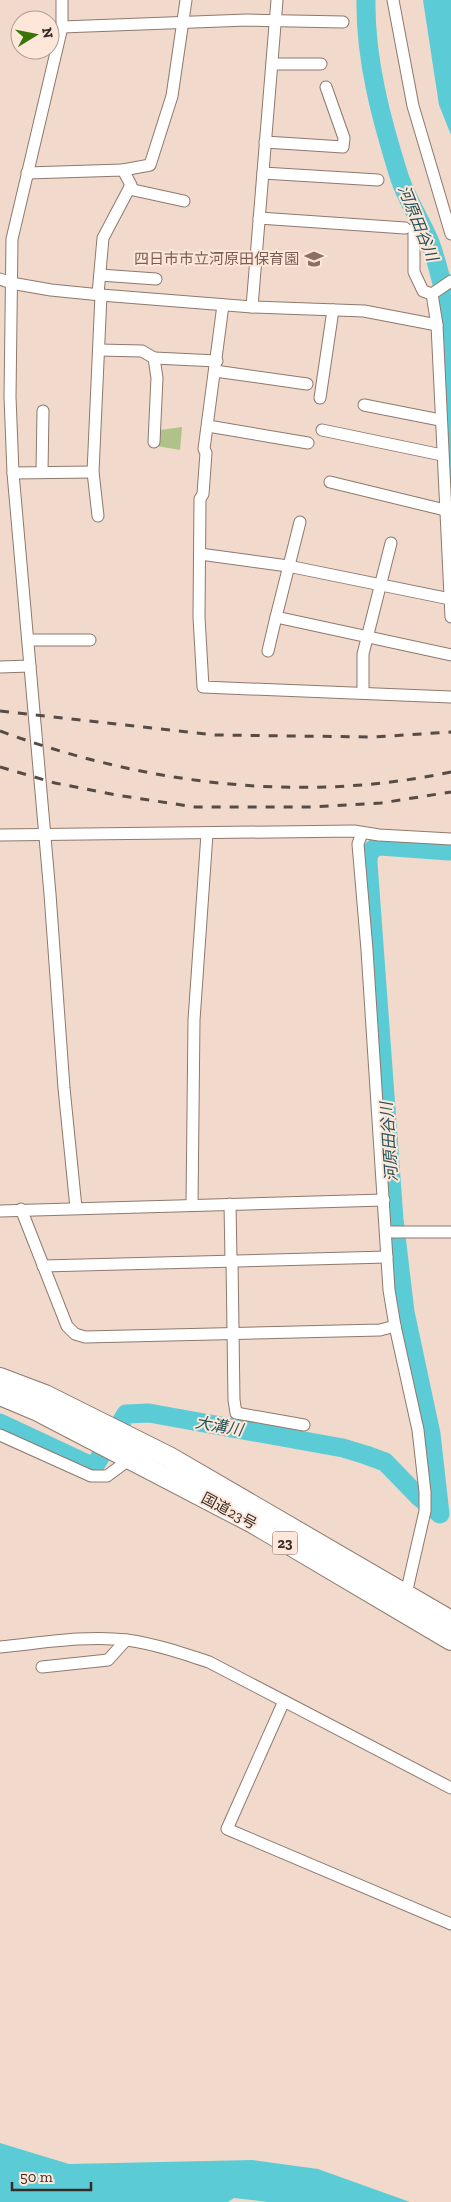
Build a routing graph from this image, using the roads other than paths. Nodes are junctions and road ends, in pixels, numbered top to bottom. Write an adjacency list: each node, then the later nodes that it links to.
1 (62, 0): 8 (street)
2 (186, 0): 6 (street)
3 (277, 0): 5 (street)
4 (393, 0): 20 (street)
5 (275, 20): 6 (street); 7 (street); 9 (street)
6 (184, 22): 8 (street); 13 (street)
7 (343, 22)
8 (62, 27): 14 (street)
9 (272, 64): 10 (street); 12 (street)
10 (322, 64)
11 (326, 86): 12 (street)
12 (265, 142): 15 (street)
13 (123, 170): 14 (street); 17 (street)
14 (27, 173): 23 (street)
15 (263, 173): 16 (street); 19 (street)
16 (378, 180)
17 (129, 190): 18 (street); 21 (street)
18 (184, 201)
19 (259, 218): 25 (street); 28 (street)
20 (451, 234)
21 (100, 275): 22 (street); 26 (street)
22 (156, 279)
23 (5, 281): 26 (street); 45 (street)
24 (450, 281): 25 (street)
25 (436, 292): 30 (street)
26 (99, 294): 27 (street); 31 (street)
27 (223, 305): 28 (street); 33 (street)
28 (252, 307): 29 (street)
29 (333, 310): 30 (street); 36 (street)
30 (437, 325): 34 (street)
31 (99, 350): 32 (street); 47 (street)
32 (154, 358): 33 (street); 42 (street)
33 (216, 366): 35 (street); 40 (street)
34 (445, 374): 39 (street)
35 (307, 384)
36 (320, 398)
37 (364, 405): 39 (street)
38 (42, 411): 46 (street)
39 (440, 420): 44 (street)
40 (208, 426): 43 (street); 53 (street)
41 (322, 430): 44 (street)
42 (154, 442)
43 (308, 443)
44 (442, 455): 49 (street)
45 (13, 472): 46 (street); 61 (street)
46 (42, 472): 47 (street)
47 (93, 472): 50 (street)
48 (330, 482): 49 (street)
49 (448, 513): 54 (street)
50 (98, 516)
51 (300, 522): 55 (street)
52 (391, 543): 56 (street)
53 (200, 554): 55 (street); 67 (street)
54 (449, 560): 57 (street)
55 (288, 566): 56 (street); 58 (street)
56 (379, 585): 57 (street); 60 (street)
57 (450, 599): 59 (street)
58 (276, 617): 60 (street); 63 (street)
59 (451, 617)
60 (366, 637): 64 (street); 67 (street)
61 (28, 640): 62 (street); 65 (street)
62 (90, 640)
63 (268, 651)
64 (451, 655)
65 (30, 666): 66 (street); 69 (street)
66 (0, 667)
67 (363, 692): 68 (street)
68 (451, 697)
69 (44, 833): 71 (street); 72 (street); 77 (street)
70 (362, 833): 71 (street); 73 (street); 74 (street)
71 (207, 834): 75 (street)
72 (0, 835)
73 (449, 837)
74 (384, 1200): 76 (street); 80 (street)
75 (192, 1204): 76 (street); 77 (street)
76 (230, 1204): 83 (street)
77 (76, 1208): 78 (street)
78 (21, 1209): 79 (street); 84 (street)
79 (0, 1210)
80 (393, 1232): 81 (street); 82 (street)
81 (451, 1232)
82 (387, 1257): 83 (street); 85 (street)
83 (232, 1260): 84 (street); 86 (street)
84 (43, 1266): 86 (street)
85 (395, 1326): 86 (street); 92 (street)
86 (233, 1333): 89 (street)
87 (0, 1378): 91 (highway, 国道23号 / 23)
88 (0, 1395): 91 (highway, 国道23号 / 23)
89 (304, 1425)
90 (0, 1435): 91 (street)
91 (114, 1442): 92 (highway, 国道23号 / 23); 95 (highway, 国道23号 / 23)
92 (406, 1594): 93 (highway, 国道23号 / 23)
93 (451, 1621)
94 (126, 1640): 96 (street); 97 (street); 98 (street)
95 (451, 1640)
96 (0, 1647)
97 (42, 1667)
98 (284, 1700): 99 (street); 100 (street)
99 (451, 1788)
100 (451, 1924)

